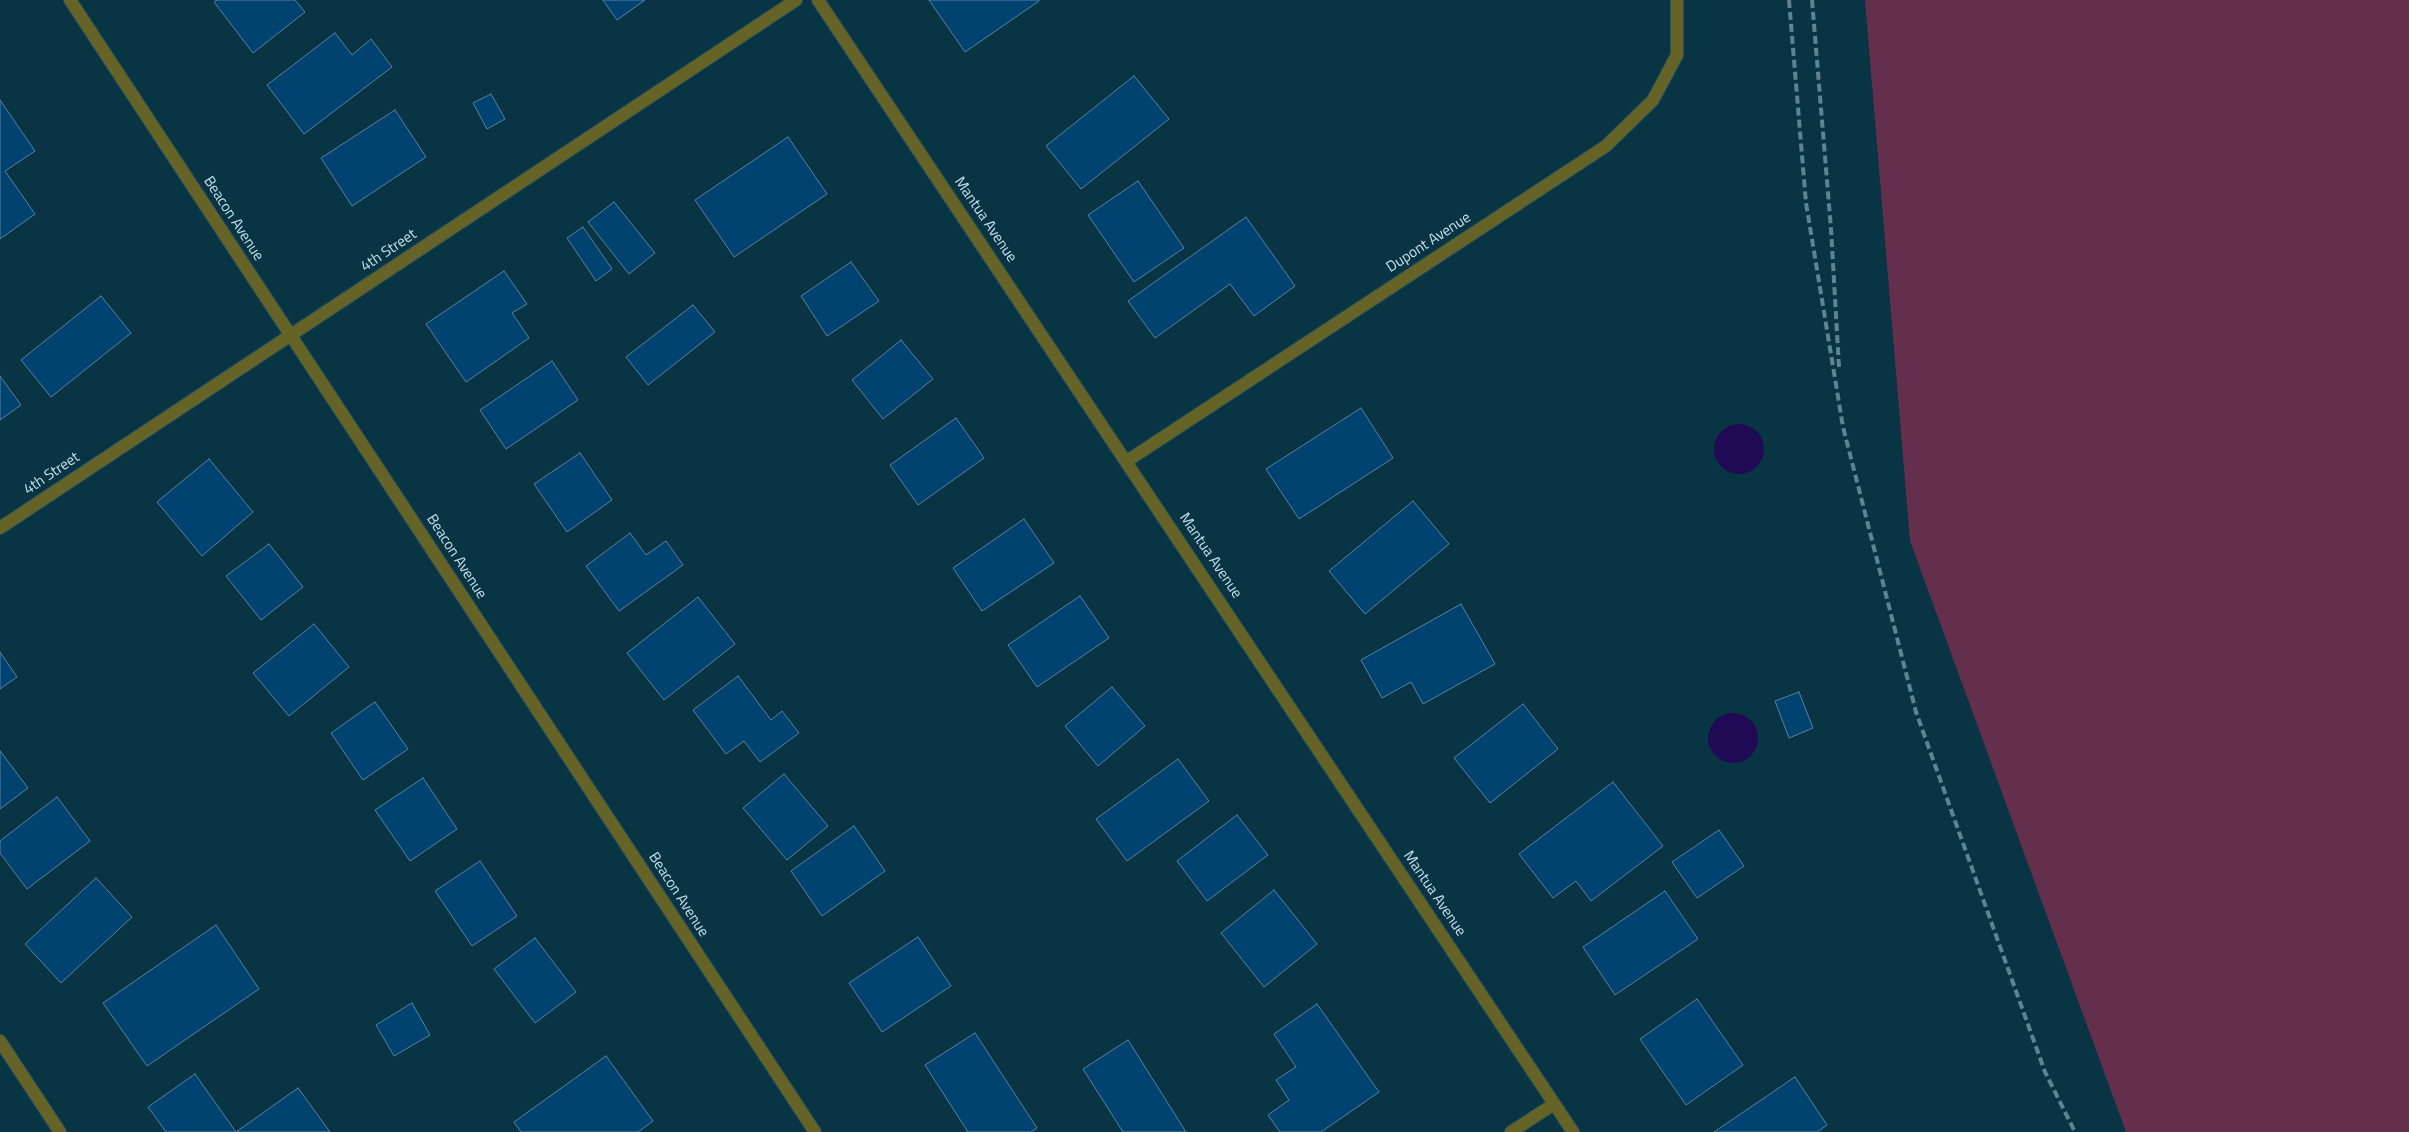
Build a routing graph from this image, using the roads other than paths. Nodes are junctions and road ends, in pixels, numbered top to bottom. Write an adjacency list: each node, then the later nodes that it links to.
1 (70, 0): 5 (street, Beacon Avenue)
2 (796, 0): 5 (street, 4th Street)
3 (818, 0): 6 (street, Mantua Avenue)
4 (1677, 0): 6 (street, Dupont Avenue)
5 (290, 336): 7 (street, 4th Street); 11 (street, Beacon Avenue)
6 (1127, 461): 9 (street, Mantua Avenue)
7 (0, 528)
8 (0, 1041): 10 (street)
9 (1554, 1104): 12 (street); 13 (street, Mantua Avenue)
10 (60, 1132)
11 (815, 1132)
12 (1511, 1132)
13 (1573, 1132)

